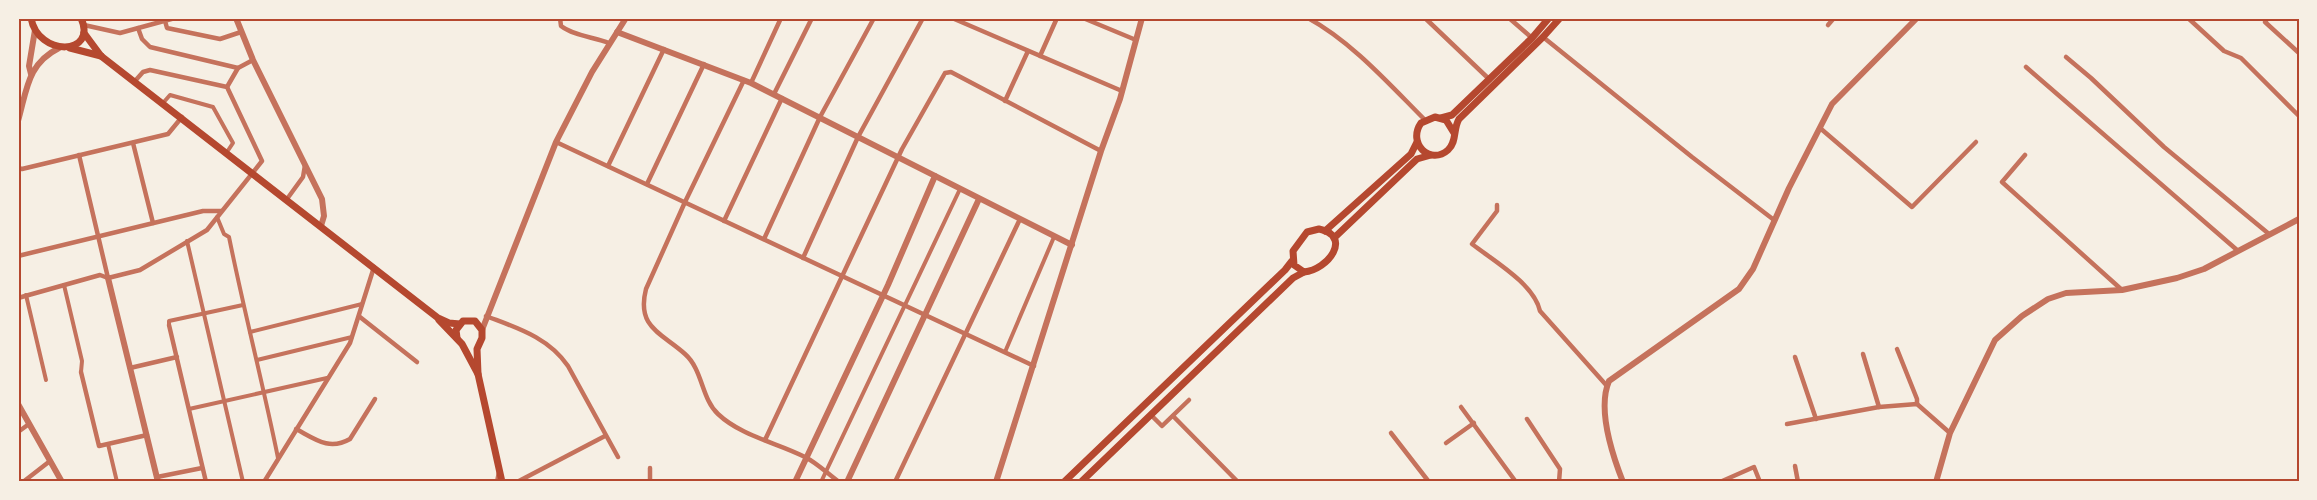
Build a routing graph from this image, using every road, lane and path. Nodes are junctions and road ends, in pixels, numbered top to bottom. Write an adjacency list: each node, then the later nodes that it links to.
1 (31, 18): 27 (main road)
2 (175, 18): 23 (street)
3 (236, 18): 28 (street)
4 (560, 18): 33 (street)
5 (626, 18): 29 (street)
6 (781, 18): 49 (street)
7 (812, 18): 52 (street)
8 (874, 18): 58 (street)
9 (923, 18): 64 (street)
10 (952, 18): 37 (street)
11 (1057, 18): 40 (street)
12 (1083, 18): 32 (street)
13 (1142, 18): 32 (street)
14 (1308, 18): 61 (street)
15 (1425, 18): 47 (street)
16 (1509, 18): 30 (street)
17 (1549, 18): 30 (main road)
18 (1560, 18): 31 (main road)
19 (1834, 18): 24 (street)
20 (1917, 18): 62 (street)
21 (2188, 18): 56 (street)
22 (2268, 18): 38 (street)
23 (165, 21): 26 (street); 28 (street)
24 (1828, 25)
25 (83, 26): 26 (street); 34 (main road); 39 (main road)
26 (138, 28): 45 (street)
27 (35, 30): 35 (main road); 46 (street)
28 (241, 32): 42 (street)
29 (617, 32): 33 (street); 36 (street)
30 (1532, 38): 47 (main road)
31 (1543, 38): 63 (main road); 92 (street)
32 (1136, 40): 51 (street)
33 (609, 43): 65 (street)
34 (68, 47): 35 (main road); 39 (main road)
35 (59, 48): 46 (street)
36 (664, 49): 43 (street); 76 (street)
37 (1028, 51): 40 (street); 54 (street)
38 (2299, 53)
39 (101, 56): 48 (main road)
40 (1040, 56): 51 (street)
41 (2066, 57): 97 (street)
42 (253, 60): 45 (street); 75 (street)
43 (704, 64): 49 (street); 82 (street)
44 (2026, 67): 104 (street)
45 (238, 68): 50 (street)
46 (31, 74): 60 (street)
47 (1490, 80): 59 (main road)
48 (135, 81): 50 (street); 55 (main road)
49 (748, 81): 52 (street); 86 (street)
50 (226, 87): 78 (street)
51 (1122, 91): 69 (street)
52 (774, 94): 53 (street)
53 (782, 98): 58 (street); 93 (street)
54 (1005, 101): 69 (street); 74 (street)
55 (163, 103): 57 (main road); 70 (street)
56 (2299, 116)
57 (182, 117): 68 (street); 70 (main road)
58 (820, 117): 64 (street); 101 (street)
59 (1441, 118): 61 (main road); 63 (main road)
60 (18, 119)
61 (1425, 120): 66 (main road)
62 (1820, 128): 67 (street); 92 (street)
63 (1454, 133): 72 (main road)
64 (858, 136): 74 (street); 106 (street)
65 (556, 142): 76 (street); 122 (street)
66 (1417, 142): 72 (main road); 96 (main road)
67 (1976, 142)
68 (133, 143): 71 (street); 94 (street)
69 (1101, 151): 103 (street)
70 (227, 152): 78 (main road)
71 (79, 155): 77 (street); 98 (street)
72 (1431, 155): 100 (main road)
73 (2025, 155): 113 (street)
74 (898, 157): 79 (street); 110 (street)
75 (305, 162): 80 (street); 81 (street)
76 (608, 166): 82 (street)
77 (18, 168)
78 (253, 172): 84 (main road); 88 (street)
79 (935, 176): 83 (street); 115 (street)
80 (303, 177): 81 (street); 84 (street)
81 (312, 177): 95 (street)
82 (647, 184): 86 (street)
83 (960, 189): 85 (street); 119 (street)
84 (287, 199): 95 (main road)
85 (979, 199): 90 (street); 121 (street)
86 (685, 202): 93 (street); 170 (street)
87 (1497, 205): 147 (street)
88 (221, 211): 89 (street); 94 (street)
89 (217, 217): 102 (street); 118 (street)
90 (1020, 219): 99 (street); 130 (street)
91 (2299, 219): 97 (street)
92 (1774, 220): 147 (street)
93 (724, 221): 101 (street)
94 (153, 223): 98 (street)
95 (321, 226): 108 (main road)
96 (1325, 231): 100 (main road); 107 (main road)
97 (2269, 234): 104 (street)
98 (98, 237): 105 (street); 111 (street)
99 (1054, 237): 103 (street); 135 (street)
100 (1334, 238): 109 (main road)
101 (764, 239): 106 (street)
102 (187, 241): 111 (street); 120 (street)
103 (1072, 245): 141 (street)
104 (2237, 250): 113 (street)
105 (18, 256)
106 (803, 258): 110 (street)
107 (1292, 261): 109 (main road); 199 (main road)
108 (374, 266): 117 (street); 124 (main road)
109 (1304, 272): 157 (main road)
110 (843, 276): 115 (street); 170 (street)
111 (108, 278): 112 (street); 142 (street)
112 (64, 285): 114 (street); 143 (street)
113 (2122, 290): 167 (street)
114 (26, 295): 116 (street); 146 (street)
115 (883, 295): 119 (street); 175 (street)
116 (18, 297)
117 (362, 304): 123 (street); 129 (street)
118 (243, 306): 120 (street); 129 (street)
119 (905, 306): 121 (street); 181 (street)
120 (203, 314): 127 (street); 151 (street)
121 (925, 315): 130 (street); 196 (street)
122 (486, 316): 125 (street); 128 (street); 169 (street)
123 (360, 317): 131 (street); 140 (street)
124 (438, 318): 126 (main road); 132 (main road)
125 (475, 321): 126 (main road); 128 (main road)
126 (460, 324): 132 (main road)
127 (169, 325): 137 (street)
128 (482, 330): 133 (main road)
129 (250, 332): 139 (street)
130 (965, 334): 135 (street); 197 (street)
131 (352, 337): 139 (street); 145 (street)
132 (460, 341): 133 (main road); 144 (main road)
133 (480, 342): 144 (main road)
134 (1897, 349): 152 (street)
135 (1005, 352): 141 (street)
136 (1863, 354): 155 (street)
137 (177, 357): 142 (street); 156 (street)
138 (1795, 357): 160 (street)
139 (257, 360): 148 (street)
140 (417, 362)
141 (1034, 366): 198 (street)
142 (130, 368): 168 (street)
143 (81, 372): 172 (street)
144 (478, 374): 180 (main road)
145 (327, 378): 148 (street); 164 (street)
146 (46, 380)
147 (1607, 386): 205 (street)
148 (265, 392): 151 (street); 174 (street)
149 (375, 399): 164 (street)
150 (1189, 400): 158 (street)
151 (223, 401): 156 (street); 187 (street)
152 (1917, 404): 155 (street); 167 (street)
153 (18, 405): 162 (street)
154 (1461, 407): 161 (street)
155 (1879, 408): 160 (street)
156 (189, 409): 178 (street)
157 (1151, 415): 158 (street); 200 (main road)
158 (1173, 416): 201 (street)
159 (1527, 419): 204 (street)
160 (1816, 419): 163 (street)
161 (1474, 423): 171 (street); 203 (street)
162 (29, 424): 165 (street); 176 (street)
163 (1787, 424)
164 (296, 429): 174 (street)
165 (18, 432)
166 (1391, 433): 202 (street)
167 (1950, 434): 209 (street)
168 (147, 435): 172 (street); 182 (street)
169 (605, 436): 173 (street); 191 (street)
170 (765, 440): 175 (street)
171 (1446, 443)
172 (108, 444): 185 (street)
173 (618, 457)
174 (278, 458): 188 (street)
175 (807, 458): 181 (street); 193 (street)
176 (50, 461): 183 (street); 184 (street)
177 (1795, 466): 208 (street)
178 (202, 468): 182 (street); 186 (street)
179 (650, 468): 192 (street)
180 (499, 472): 189 (street); 190 (main road)
181 (826, 472): 194 (street); 195 (street)
182 (158, 480)
183 (23, 482)
184 (62, 482)
185 (117, 482)
186 (206, 482)
187 (243, 482)
188 (264, 482)
189 (496, 482)
190 (502, 482)
191 (517, 482)
192 (650, 482)
193 (795, 482)
194 (821, 482)
195 (839, 482)
196 (847, 482)
197 (895, 482)
198 (996, 482)
199 (1064, 482)
200 (1081, 482)
201 (1238, 482)
202 (1429, 482)
203 (1516, 482)
204 (1559, 482)
205 (1623, 482)
206 (1720, 482): 207 (street)
207 (1760, 482)
208 (1798, 482)
209 (1936, 482)

